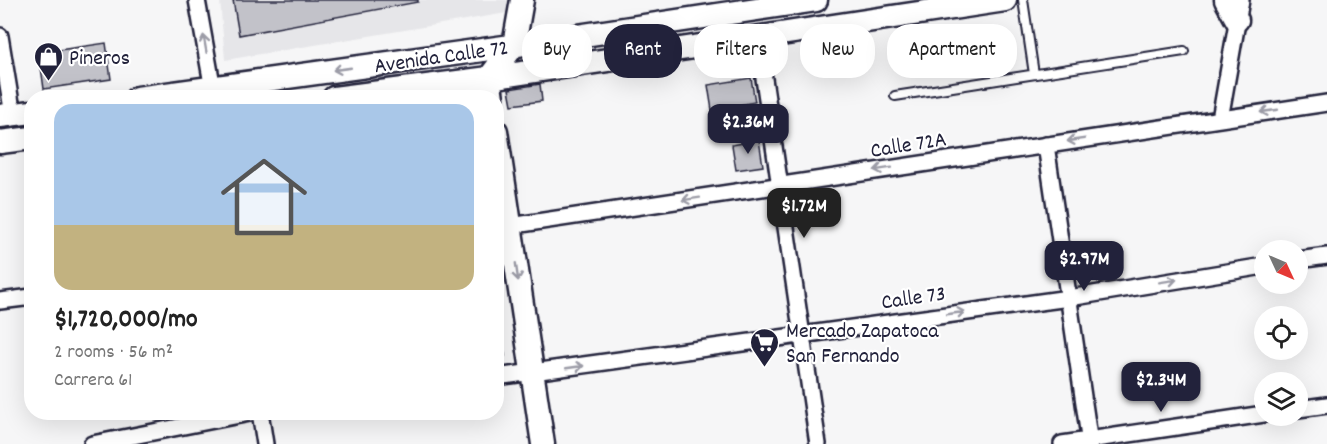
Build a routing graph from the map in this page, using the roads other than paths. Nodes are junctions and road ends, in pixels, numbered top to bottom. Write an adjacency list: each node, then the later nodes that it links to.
1 (197, 0): 16 (street, one-way to 1)
2 (522, 0): 10 (main road)
3 (816, 0): 10 (main road, Avenida Calle 72)
4 (1005, 0): 8 (main road, Avenida Calle 72)
5 (1023, 0): 13 (lane)
6 (1226, 0): 7 (main road)
7 (1239, 10): 22 (street)
8 (788, 33)
9 (0, 36): 21 (street)
10 (514, 45): 15 (main road); 17 (main road, Avenida Calle 72, one-way to 17)
11 (694, 50): 15 (main road, Avenida Calle 72)
12 (1184, 51): 13 (lane)
13 (1034, 74): 19 (lane)
14 (764, 78): 26 (street)
15 (490, 88): 18 (main road, Avenida Calle 72)
16 (214, 90)
17 (227, 90)
18 (459, 90)
19 (895, 96)
20 (1327, 103): 22 (street, Calle 72A, one-way to 22)
21 (15, 114)
22 (1220, 119): 25 (street, Calle 72A, one-way to 25)
23 (24, 139): 24 (main road)
24 (0, 142)
25 (1047, 145): 26 (street, Calle 72A, one-way to 26); 32 (street)
26 (779, 185): 27 (street, Calle 72A, one-way to 27); 34 (street)
27 (504, 227): 35 (main road, one-way to 35)
28 (1327, 256): 29 (street)
29 (1308, 259)
30 (1254, 268): 32 (street, Calle 73, one-way to 30)
31 (24, 298): 33 (street)
32 (1069, 298): 34 (street, Calle 73, one-way to 32); 42 (street)
33 (0, 301)
34 (802, 334): 35 (street, Calle 73, one-way to 34); 46 (street)
35 (532, 373): 36 (street, Calle 73); 45 (main road)
36 (504, 376)
37 (1327, 405): 38 (street)
38 (1308, 408)
39 (1254, 416): 42 (street)
40 (214, 420): 43 (street)
41 (261, 420): 44 (street)
42 (1089, 442): 47 (street)
43 (92, 444)
44 (265, 444)
45 (543, 444)
46 (818, 444)
47 (1062, 444)

